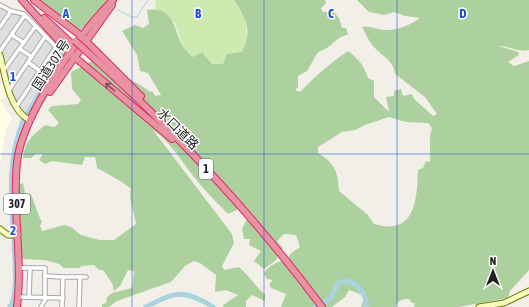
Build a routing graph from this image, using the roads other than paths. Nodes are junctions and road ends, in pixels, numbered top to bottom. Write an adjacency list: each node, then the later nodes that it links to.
1 (23, 0): 17 (highway, 水口道路 / 1); 22 (highway, 1)
2 (30, 0): 17 (highway, 水口道路 / 1)
3 (34, 0): 12 (highway, 1)
4 (113, 0): 11 (highway, 307)
5 (117, 0): 15 (highway, 307)
6 (0, 5): 7 (street)
7 (11, 11): 8 (street); 9 (street)
8 (25, 16): 10 (street); 13 (street)
9 (0, 27)
10 (35, 27): 14 (street); 16 (street)
11 (88, 29): 12 (highway); 15 (highway, 307)
12 (75, 31): 15 (highway, 1)
13 (12, 35): 16 (street); 19 (street)
14 (45, 37): 23 (street); 26 (street)
15 (85, 39): 22 (highway, 国道307号 / 307); 30 (highway, 1)
16 (24, 43): 18 (street)
17 (74, 43): 20 (highway, 水口道路 / 1)
18 (20, 49): 23 (street); 25 (street)
19 (0, 51)
20 (83, 51): 30 (highway, 水口道路 / 1); 31 (highway, 水口道路 / 1)
21 (0, 55): 25 (street)
22 (73, 55): 29 (highway, 国道307号 / 307); 31 (highway, 1, one-way to 22)
23 (32, 57): 24 (street)
24 (28, 62): 26 (street); 27 (street)
25 (4, 70): 27 (street)
26 (40, 71): 28 (street)
27 (9, 90): 28 (street)
28 (16, 107): 29 (street)
29 (29, 120): 33 (highway, 国道307号 / 307)
30 (167, 128): 45 (highway, 水口道路 / 1)
31 (172, 139): 45 (highway, 水口道路 / 1)
32 (1, 232): 33 (street)
33 (18, 235): 34 (highway, 国道307号 / 307)
34 (19, 268): 35 (street); 41 (highway, 国道307号 / 307)
35 (30, 268): 36 (street); 42 (street)
36 (45, 276): 37 (street); 43 (street)
37 (63, 277): 38 (street); 44 (street)
38 (80, 277): 39 (street); 49 (street)
39 (86, 277)
40 (529, 291): 52 (street)
41 (18, 297): 42 (street); 46 (highway, 国道307号 / 307)
42 (30, 297): 43 (street)
43 (45, 297): 44 (street); 47 (street)
44 (63, 298): 48 (street)
45 (314, 300): 50 (highway, 水口道路 / 1); 51 (highway, 水口道路 / 1)
46 (17, 307)
47 (41, 307)
48 (62, 307)
49 (79, 307)
50 (317, 307)
51 (322, 307)
52 (479, 307)

